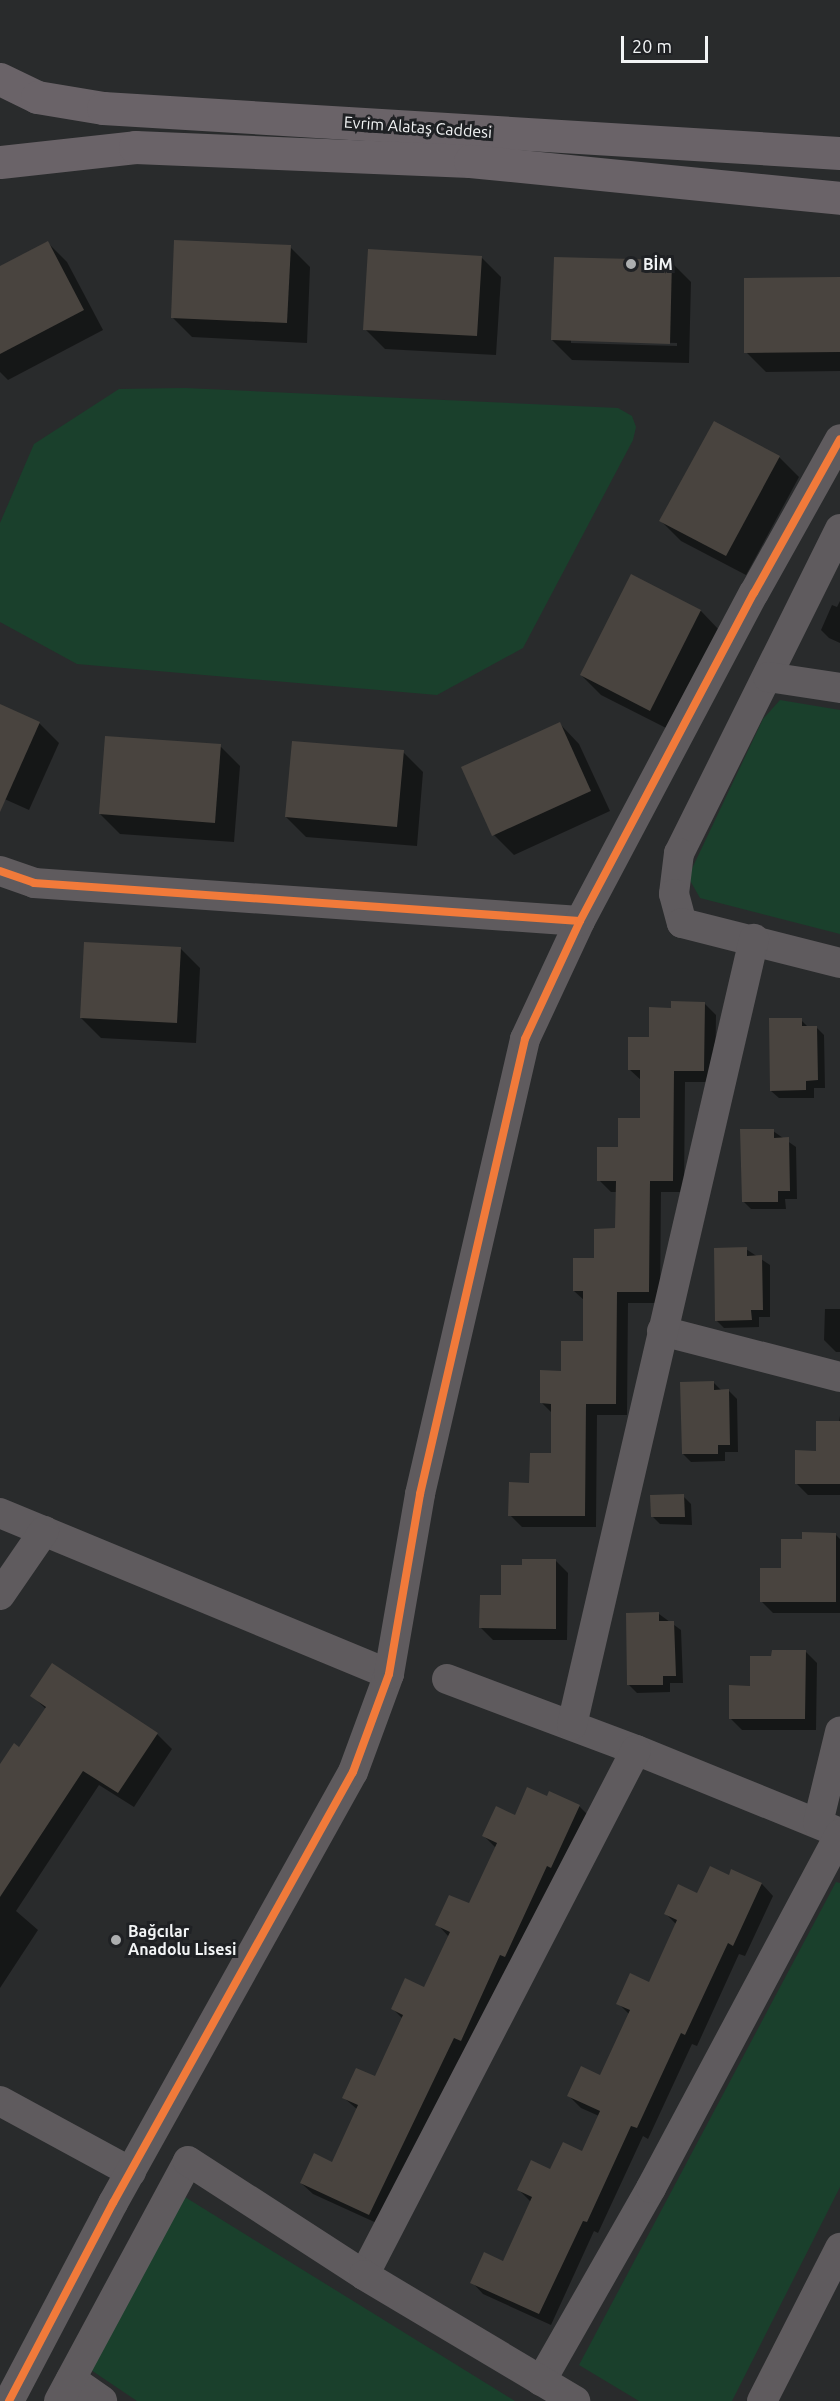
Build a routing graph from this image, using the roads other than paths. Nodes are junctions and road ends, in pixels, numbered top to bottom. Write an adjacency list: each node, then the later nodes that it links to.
1 (0, 79): 2 (main road, Evrim Alataş Caddesi)
2 (840, 153)
3 (0, 162): 4 (main road, Evrim Alataş Caddesi)
4 (840, 198)
5 (840, 439): 10 (street)
6 (840, 529): 7 (street)
7 (768, 677): 8 (street); 11 (street)
8 (840, 687)
9 (0, 871): 10 (street)
10 (580, 921): 18 (street)
11 (754, 939): 12 (street); 13 (street)
12 (840, 963)
13 (662, 1331): 14 (street); 20 (street)
14 (840, 1377)
15 (0, 1513): 16 (street)
16 (44, 1531): 17 (street); 18 (street)
17 (0, 1595)
18 (389, 1674): 25 (street)
19 (447, 1679): 20 (street)
20 (572, 1725): 22 (street)
21 (840, 1732): 23 (street)
22 (636, 1750): 23 (street); 27 (street)
23 (833, 1830): 28 (street)
24 (0, 2101): 25 (street)
25 (130, 2172): 30 (street)
26 (840, 2248): 33 (street)
27 (364, 2275): 28 (street); 29 (street)
28 (541, 2380): 32 (street)
29 (65, 2390): 31 (street)
30 (9, 2401)
31 (102, 2401)
32 (575, 2401)
33 (762, 2401)

